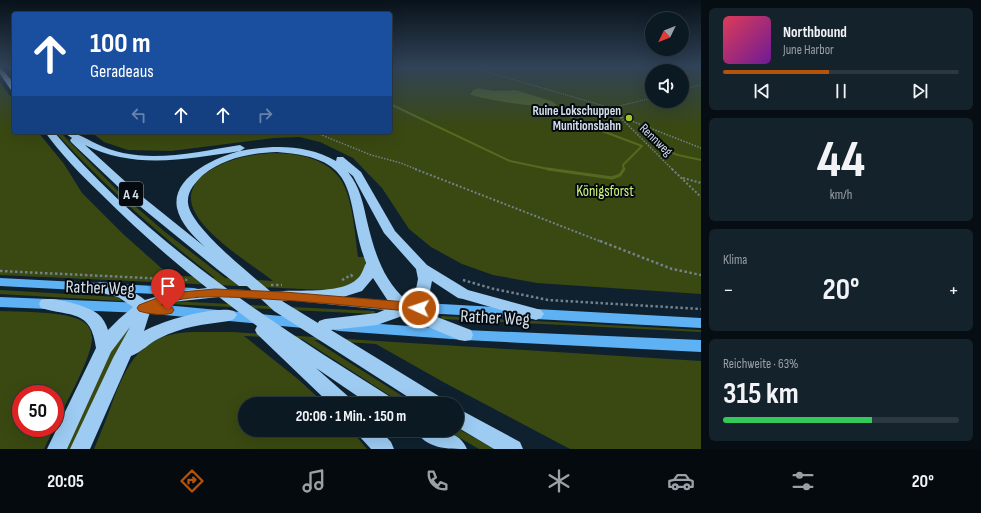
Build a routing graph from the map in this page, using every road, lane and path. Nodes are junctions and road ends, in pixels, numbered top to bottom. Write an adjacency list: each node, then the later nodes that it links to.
1 (539, 87): 3 (path)
2 (645, 100): 3 (path, Rennweg)
3 (611, 108): 4 (path, Rennweg)
4 (618, 116): 9 (path); 10 (path, Rennweg)
5 (51, 134): 19 (highway, A 4)
6 (69, 134): 20 (highway, A 4)
7 (71, 134): 14 (highway)
8 (319, 134): 15 (path)
9 (701, 148)
10 (681, 178): 11 (path); 12 (path, Rennweg)
11 (701, 183)
12 (701, 198)
13 (372, 265): 20 (highway); 20 (highway); 23 (highway)
14 (422, 268): 23 (highway); 26 (highway)
15 (701, 275)
16 (464, 280): 25 (path)
17 (0, 282): 18 (main road, Rather Weg)
18 (99, 287): 19 (main road, Rather Weg); 24 (highway)
19 (224, 296): 20 (main road, Rather Weg); 24 (highway); 34 (highway); 35 (highway, A 4)
20 (282, 301): 23 (main road, Rather Weg); 36 (highway, A 4)
21 (0, 302): 22 (main road, Rather Weg)
22 (46, 304): 24 (main road, Rather Weg); 32 (highway)
23 (404, 307): 26 (main road, Rather Weg); 29 (highway); 30 (highway)
24 (143, 308): 27 (main road, Rather Weg); 32 (highway); 33 (highway)
25 (701, 309)
26 (536, 314): 28 (main road, Rather Weg)
27 (229, 315): 29 (main road, Rather Weg); 33 (highway)
28 (701, 324)
29 (325, 325): 30 (main road, Rather Weg)
30 (464, 335): 31 (main road, Rather Weg)
31 (701, 346)
32 (104, 348): 40 (highway)
33 (121, 358): 41 (highway)
34 (336, 397)
35 (374, 397)
36 (424, 397)
37 (464, 421): 44 (highway)
38 (373, 437): 42 (highway)
39 (437, 437): 43 (highway)
40 (57, 449)
41 (80, 449)
42 (384, 449)
43 (457, 449)
44 (513, 449)

